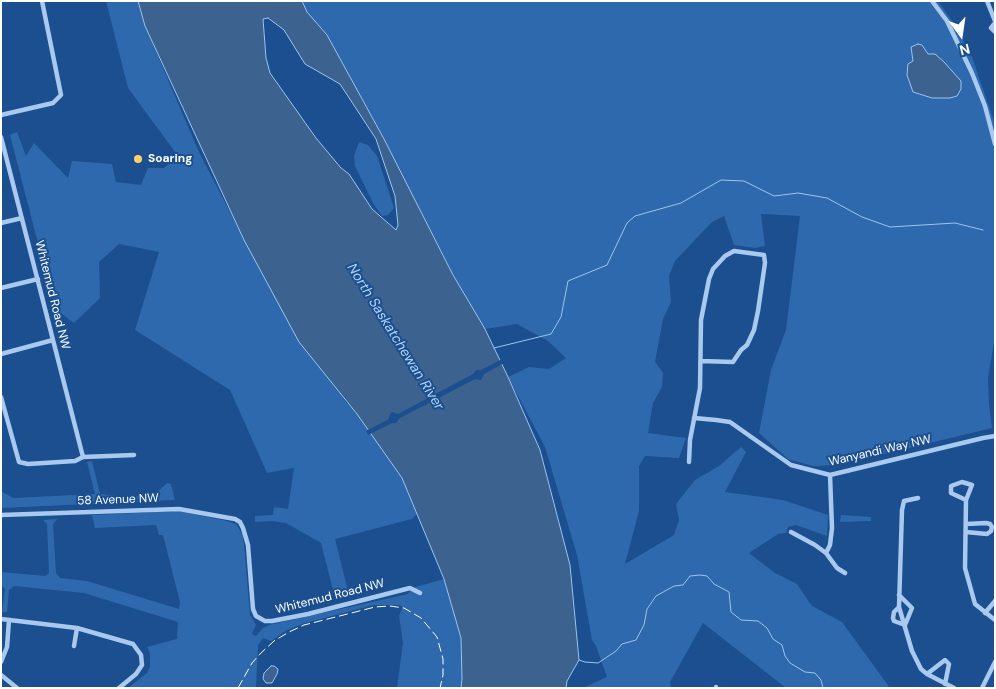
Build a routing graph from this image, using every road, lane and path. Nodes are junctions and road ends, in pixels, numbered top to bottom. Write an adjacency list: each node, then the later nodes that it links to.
1 (42, 1): 6 (street)
2 (932, 1): 8 (street)
3 (987, 1): 4 (street)
4 (995, 22): 5 (street)
5 (995, 32)
6 (1, 115)
7 (1, 137): 9 (street, Whitemud Road NW)
8 (995, 144)
9 (7, 162): 10 (street); 11 (street, Whitemud Road NW)
10 (1, 163)
11 (22, 218): 12 (street); 13 (street, Whitemud Road NW)
12 (1, 223)
13 (38, 279): 14 (street); 15 (street, Whitemud Road NW)
14 (1, 288)
15 (53, 340): 16 (street); 22 (street, Whitemud Road NW)
16 (1, 354)
17 (701, 361): 17 (street); 19 (street)
18 (1, 397): 22 (street)
19 (694, 418): 23 (street); 24 (street, Wanyandi Way NW)
20 (995, 436): 24 (street, Wanyandi Way NW)
21 (134, 454): 22 (street)
22 (83, 457)
23 (689, 462)
24 (830, 475): 32 (street)
25 (918, 498): 35 (street)
26 (966, 500): 26 (street); 29 (street)
27 (1, 515): 28 (street, 58 Avenue NW)
28 (235, 520): 34 (street, Whitemud Road NW)
29 (966, 524): 31 (street); 31 (street)
30 (791, 532): 32 (street)
31 (966, 532): 38 (street)
32 (826, 553): 33 (street)
33 (845, 573)
34 (420, 593)
35 (899, 595): 37 (street); 42 (street)
36 (995, 601): 38 (street)
37 (899, 607): 42 (street); 42 (street)
38 (985, 613): 41 (street)
39 (1, 619): 40 (street)
40 (9, 620): 43 (street); 45 (street)
41 (995, 620)
42 (905, 625): 47 (street)
43 (78, 628): 44 (street); 51 (street)
44 (74, 646)
45 (1, 662)
46 (995, 662): 53 (street)
47 (927, 674): 49 (street); 49 (street)
48 (1, 675): 50 (street)
49 (945, 684): 52 (street)
50 (17, 688)
51 (118, 688)
52 (954, 688)
53 (982, 688)

